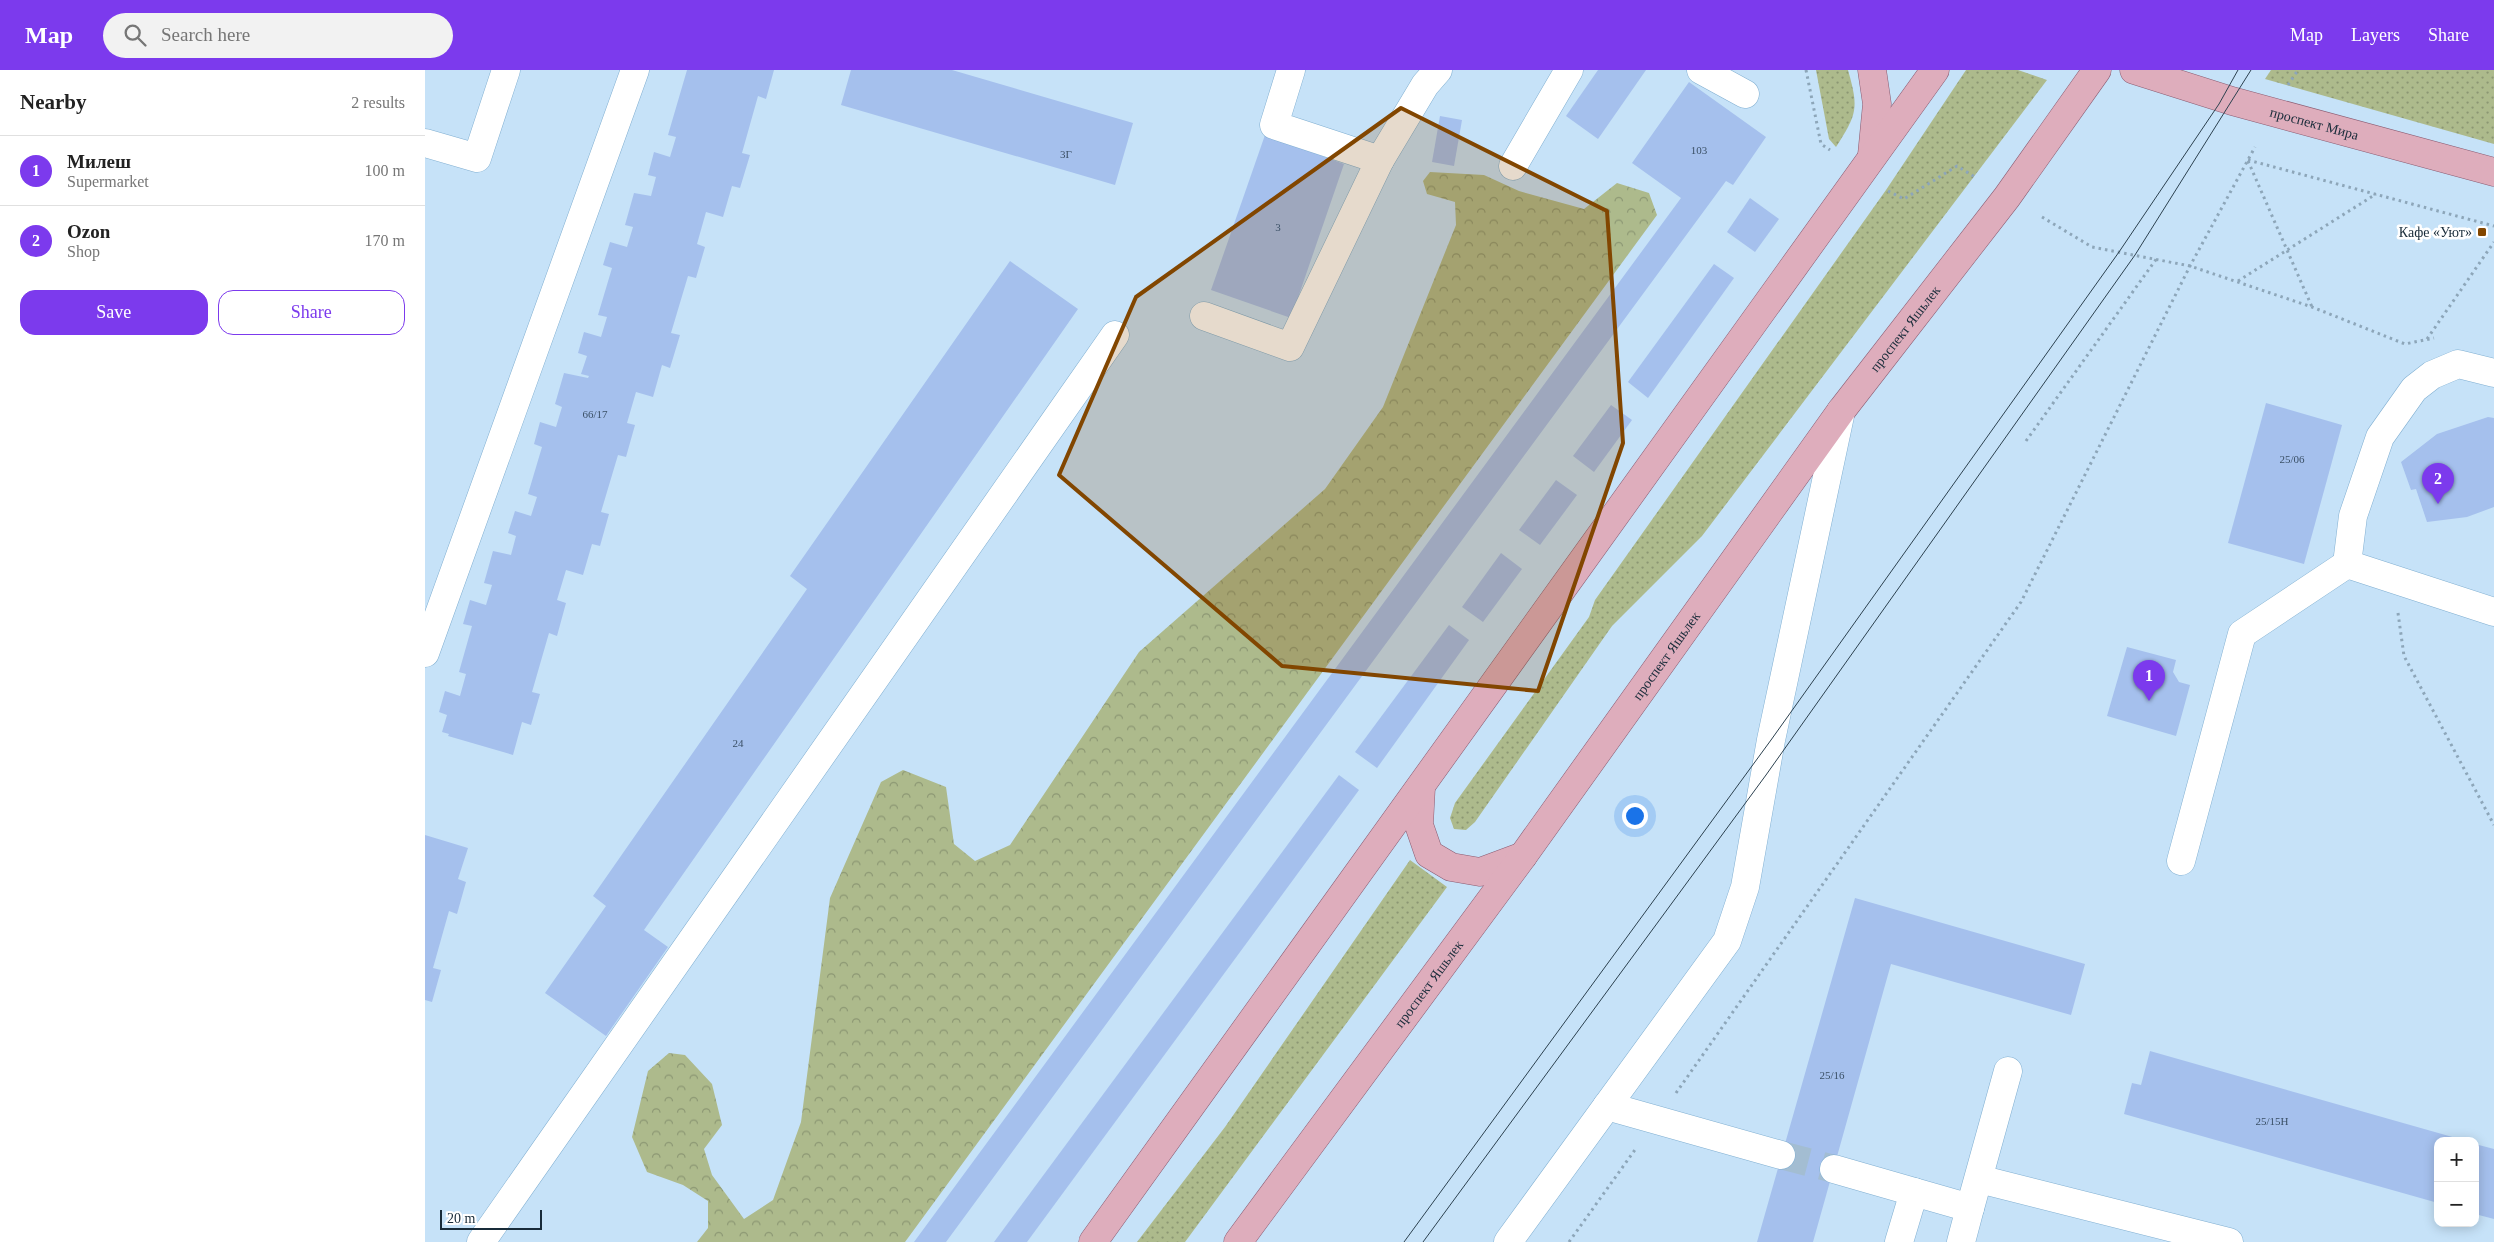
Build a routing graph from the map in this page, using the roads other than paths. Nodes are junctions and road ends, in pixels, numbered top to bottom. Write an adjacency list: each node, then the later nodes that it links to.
1 (506, 70): 12 (street)
2 (635, 70): 23 (street)
3 (1291, 70): 14 (street)
4 (1438, 70): 14 (street)
5 (1569, 70): 15 (street)
6 (1701, 70): 11 (street)
7 (1872, 70): 13 (main road)
8 (1935, 70): 13 (main road)
9 (2097, 70): 20 (main road, проспект Яшьлек)
10 (2134, 70): 16 (main road, проспект Мира)
11 (1745, 94)
12 (425, 143)
13 (1872, 156): 24 (main road)
14 (1380, 160): 17 (street)
15 (1513, 166)
16 (2494, 172)
17 (1204, 316)
18 (1115, 335): 34 (street)
19 (2494, 373): 21 (street)
20 (1841, 411): 25 (main road, проспект Яшьлек); 28 (street)
21 (2347, 564): 22 (street); 26 (street)
22 (2494, 612)
23 (425, 653)
24 (1421, 787): 25 (main road); 35 (main road)
25 (1523, 856): 36 (main road, проспект Яшьлек)
26 (2181, 861)
27 (2008, 1071): 31 (street)
28 (1607, 1106): 29 (street); 37 (street)
29 (1781, 1155)
30 (1834, 1169): 32 (street)
31 (1979, 1179): 33 (street); 40 (street)
32 (1914, 1192): 33 (street); 38 (street)
33 (1970, 1208): 39 (street)
34 (481, 1242)
35 (1093, 1242)
36 (1238, 1242)
37 (1508, 1242)
38 (1899, 1242)
39 (1961, 1242)
40 (2229, 1242)

